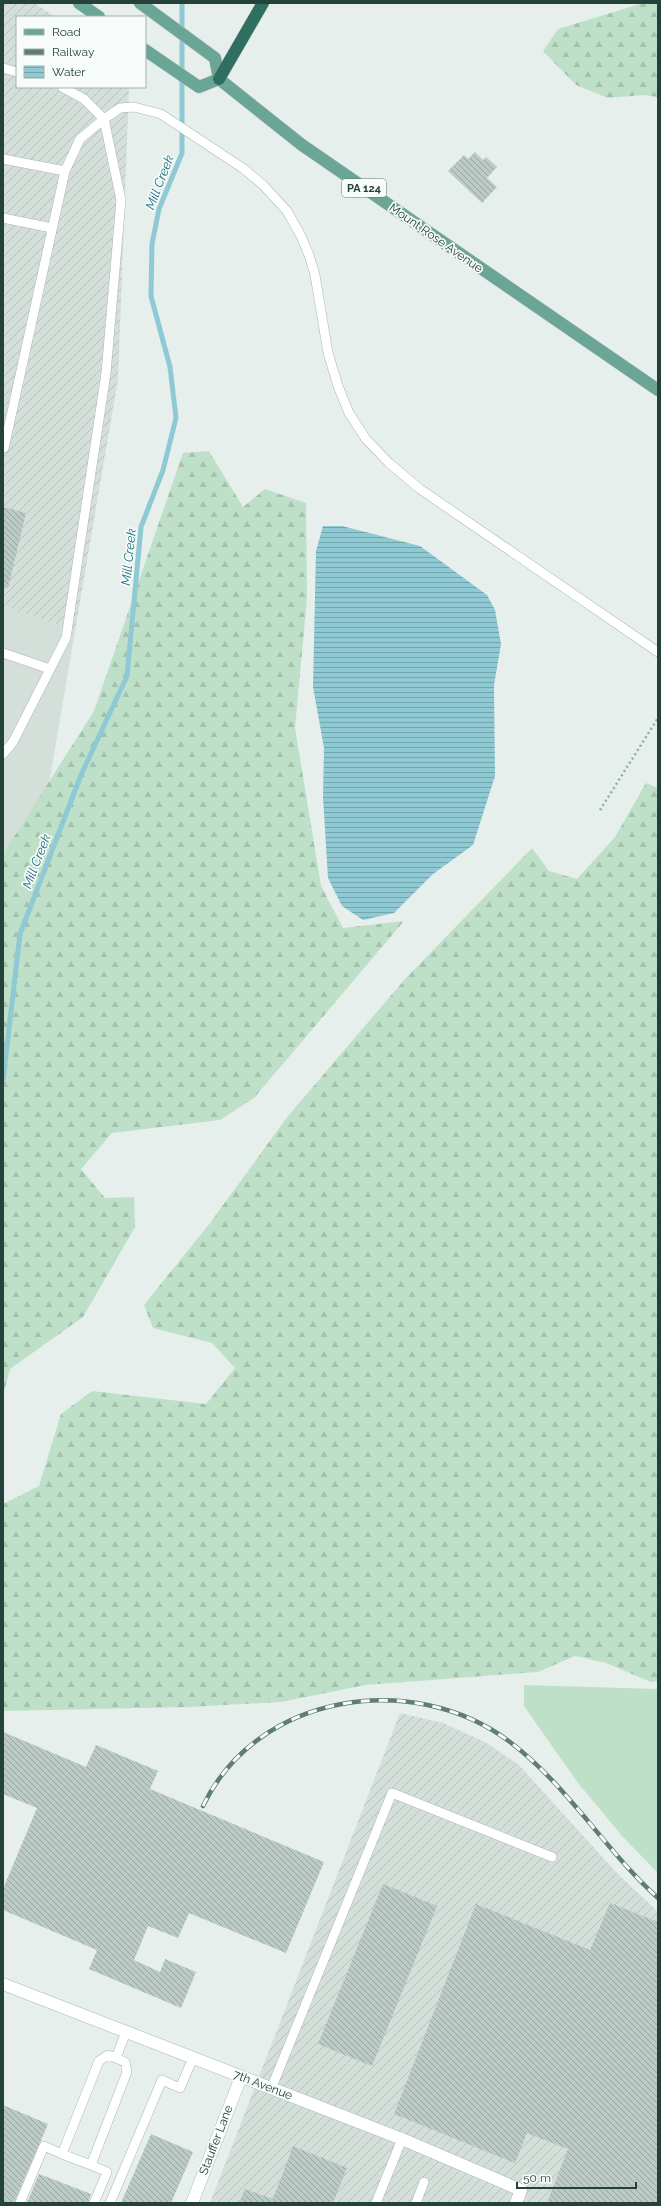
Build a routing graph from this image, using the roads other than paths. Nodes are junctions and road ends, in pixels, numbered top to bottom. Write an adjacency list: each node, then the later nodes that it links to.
1 (79, 3): 4 (main road)
2 (140, 3): 8 (main road)
3 (263, 3): 8 (highway)
4 (98, 16)
5 (146, 51): 8 (main road)
6 (3, 68): 7 (lane)
7 (16, 72)
8 (218, 79): 15 (main road, Mount Rose Avenue / PA 124)
9 (64, 88): 10 (lane)
10 (104, 119): 12 (lane); 17 (lane); 19 (lane)
11 (3, 159): 12 (lane)
12 (65, 171): 14 (lane)
13 (3, 218): 14 (lane)
14 (52, 228): 16 (lane)
15 (658, 390)
16 (4, 448)
17 (658, 652)
18 (3, 653): 19 (lane)
19 (50, 669): 20 (lane)
20 (3, 754)
21 (552, 1858): 27 (lane)
22 (3, 1984): 23 (street, 7th Avenue)
23 (126, 2032): 24 (lane); 25 (street, 7th Avenue)
24 (116, 2058): 29 (lane); 30 (lane)
25 (193, 2058): 26 (street, 7th Avenue); 34 (lane)
26 (241, 2077): 27 (street, 7th Avenue); 35 (street, Stauffer Lane)
27 (271, 2088): 28 (street, 7th Avenue)
28 (402, 2139): 36 (lane); 38 (street, 7th Avenue)
29 (62, 2154): 30 (lane); 32 (lane)
30 (91, 2165): 33 (lane)
31 (424, 2182): 37 (lane)
32 (20, 2203)
33 (94, 2203)
34 (110, 2203)
35 (192, 2203)
36 (376, 2203)
37 (416, 2203)
38 (516, 2203)

